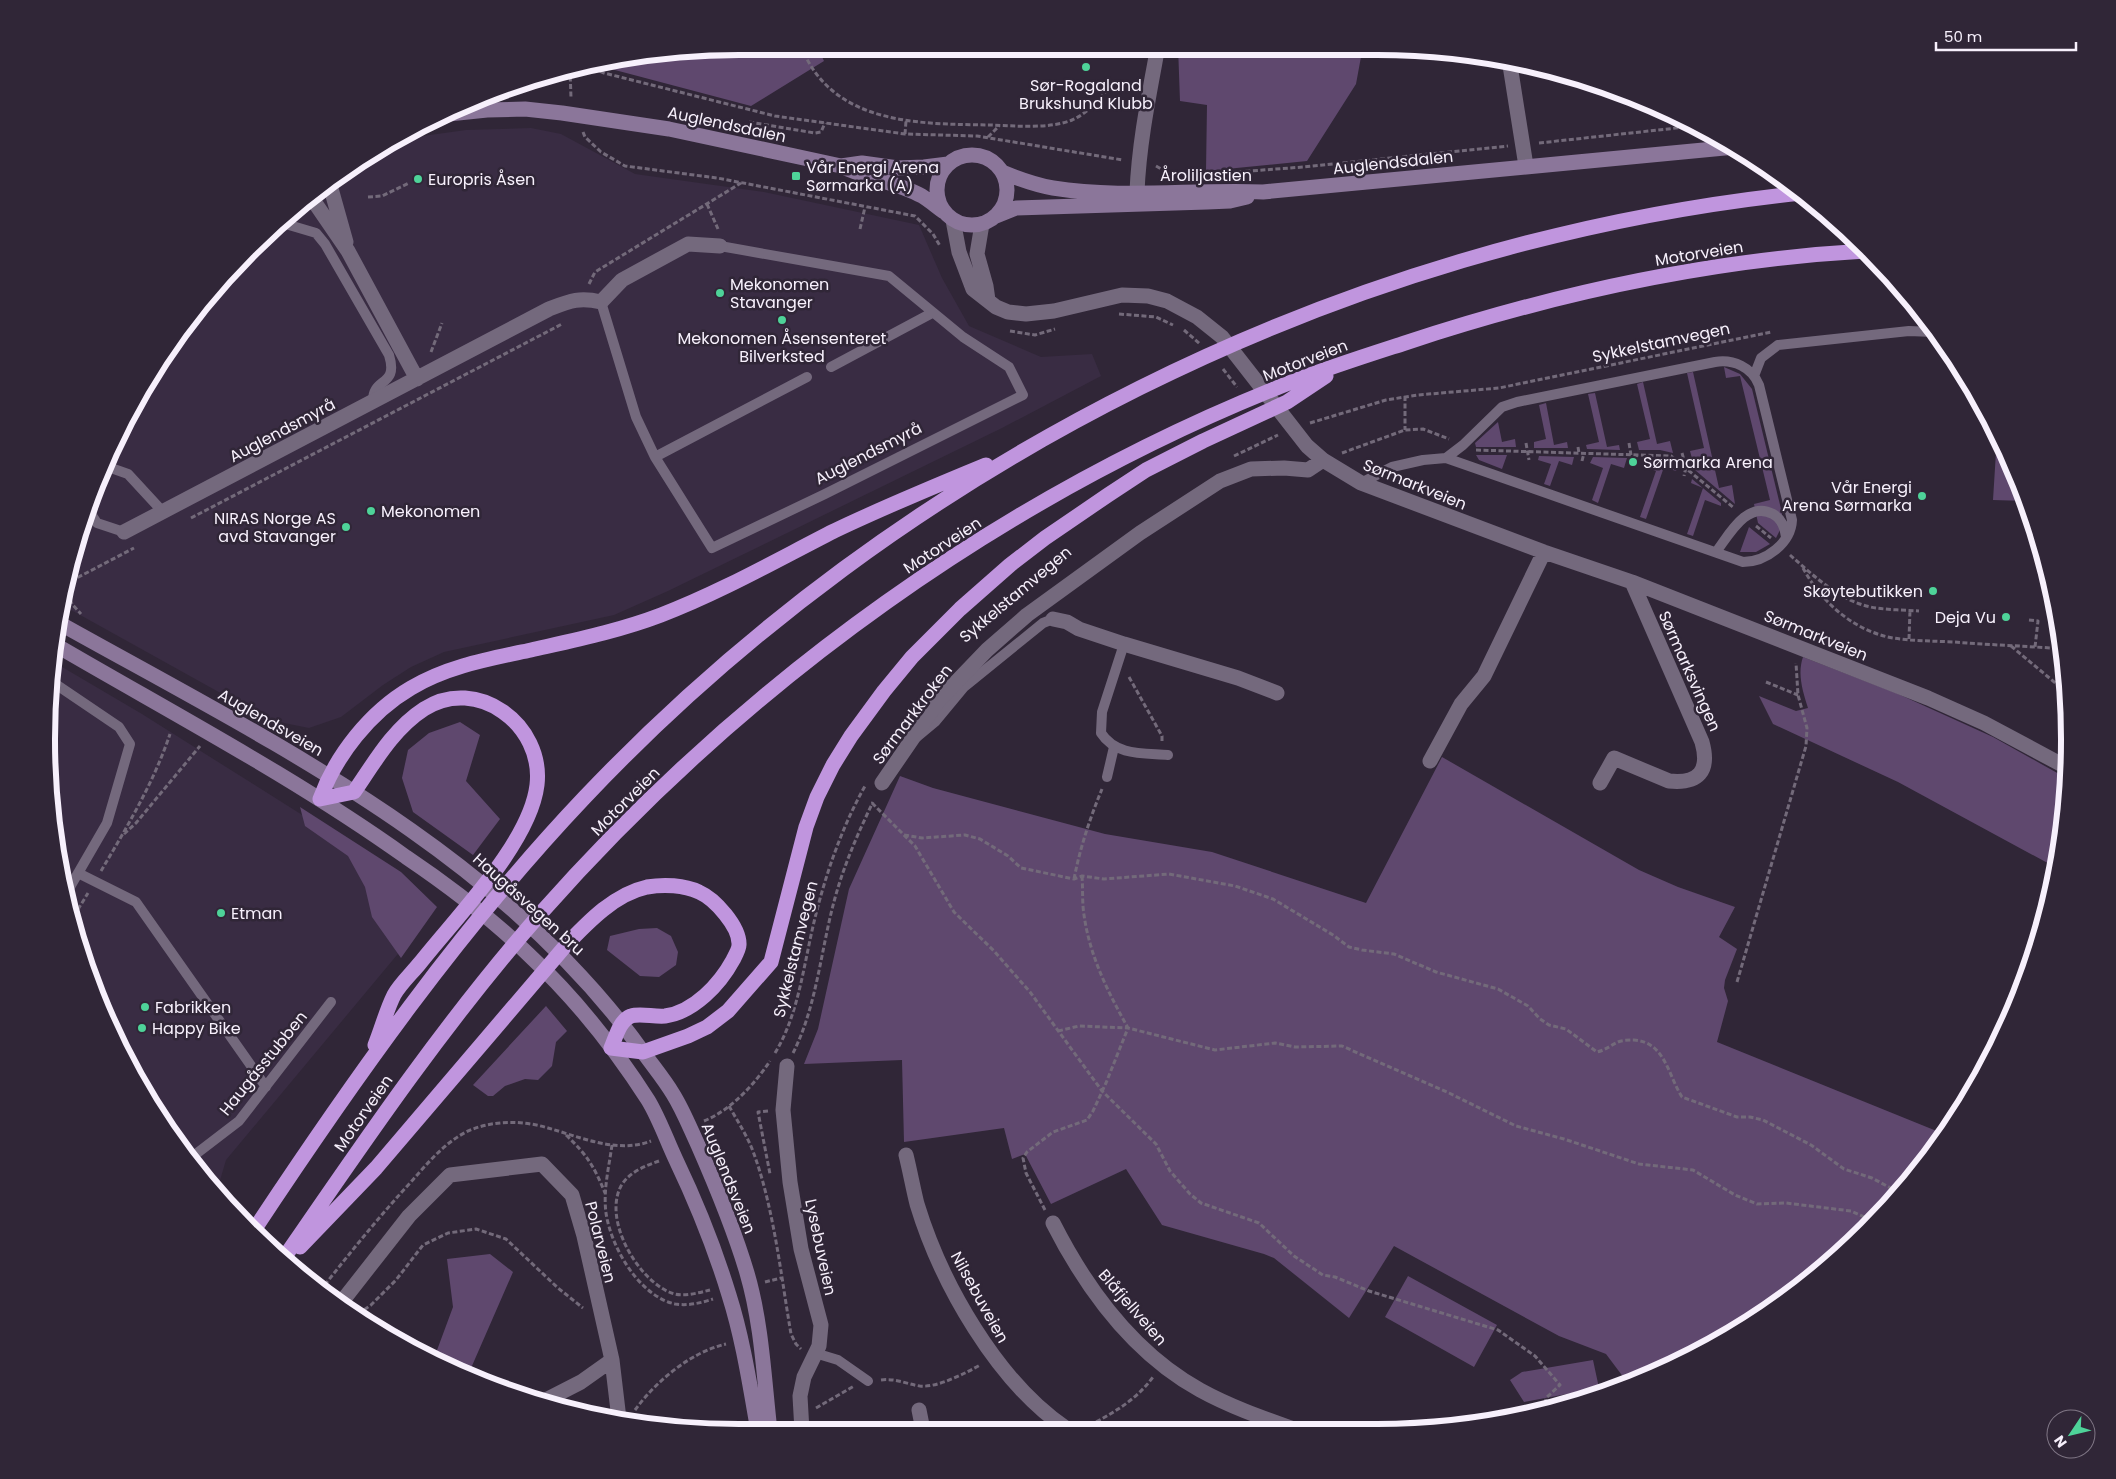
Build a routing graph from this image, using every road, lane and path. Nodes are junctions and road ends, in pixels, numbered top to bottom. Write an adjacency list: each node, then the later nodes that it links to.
1 (806, 55): 8 (path)
2 (1156, 55): 22 (street)
3 (1510, 68): 17 (street)
4 (570, 76): 6 (path)
5 (1107, 90): 11 (path)
6 (570, 97)
7 (467, 112): 18 (main road, Auglendsdalen)
8 (906, 121): 11 (path); 12 (path)
9 (749, 122): 10 (path)
10 (825, 123)
11 (999, 125): 14 (path)
12 (905, 134)
13 (585, 137): 28 (path)
14 (988, 137)
15 (1721, 148): 17 (main road, Auglendsdalen)
16 (948, 164): 18 (main road); 19 (main road); 29 (main road)
17 (1526, 166): 23 (main road, Auglendsdalen)
18 (861, 169): 29 (main road)
19 (1002, 172): 22 (main road, Åroliljastien); 30 (main road)
20 (409, 183): 25 (path)
21 (331, 190): 35 (street)
22 (1137, 192): 23 (main road, Åroliljastien)
23 (1263, 192): 30 (main road, Åroliljastien)
24 (1791, 194): 66 (highway, Motorveien)
25 (368, 197)
26 (314, 203): 35 (street)
27 (707, 204): 33 (path)
28 (864, 207): 32 (path); 34 (path)
29 (949, 216): 30 (main road); 37 (street, Sørmarkveien)
30 (989, 220): 37 (street)
31 (290, 223): 57 (lane)
32 (860, 229)
33 (720, 240): 38 (street, Auglendsmyrå); 39 (lane, Auglendsmyrå)
34 (942, 250)
35 (348, 251): 54 (street)
36 (1857, 252): 49 (highway, Motorveien)
37 (988, 300): 77 (street, Sørmarkveien)
38 (602, 302): 54 (street, Auglendsmyrå); 74 (lane, Auglendsmyrå)
39 (932, 313): 51 (lane); 74 (lane, Auglendsmyrå)
40 (1156, 317): 43 (path)
41 (442, 323): 48 (path)
42 (558, 326): 86 (path)
43 (1174, 326)
44 (1182, 330): 47 (path)
45 (1773, 332): 56 (path, Sykkelstamvegen)
46 (1926, 332): 52 (lane)
47 (1205, 350)
48 (430, 355)
49 (1348, 362): 145 (highway); 166 (highway, Motorveien)
50 (1218, 363): 55 (path)
51 (831, 367)
52 (1754, 376): 75 (lane); 88 (lane)
53 (807, 377): 74 (lane)
54 (417, 379): 57 (street, Auglendsmyrå)
55 (1242, 393)
56 (1405, 396): 58 (path, Sykkelstamvegen); 59 (path)
57 (373, 402): 84 (street, Auglendsmyrå)
58 (1305, 425)
59 (1405, 430): 63 (path); 77 (path)
60 (1272, 432): 62 (path)
61 (1281, 434): 76 (path)
62 (1278, 439)
63 (1450, 439)
64 (1526, 443): 69 (path)
65 (1629, 443): 73 (path)
66 (1031, 446): 121 (highway); 146 (highway, Motorveien)
67 (1578, 447): 70 (path)
68 (1476, 450): 69 (path)
69 (1527, 451): 70 (path); 78 (path)
70 (1579, 453): 71 (path)
71 (1584, 453): 73 (path); 79 (path)
72 (1682, 453): 82 (path)
73 (1631, 454): 80 (path)
74 (655, 457)
75 (1446, 458): 83 (lane); 91 (lane)
76 (1226, 460)
77 (1323, 460): 83 (street, Sørmarkveien); 117 (street, Sørmarkkroken)
78 (1529, 460)
79 (1582, 461)
80 (1634, 464)
81 (112, 468): 84 (lane)
82 (1684, 476)
83 (1361, 483): 90 (street, Sørmarkveien)
84 (164, 512): 87 (street, Auglendsmyrå)
85 (92, 515): 87 (lane, Auglendsmyrå)
86 (188, 520)
87 (124, 532)
88 (1786, 538): 91 (lane); 91 (lane)
89 (140, 544): 93 (path)
90 (1544, 552): 94 (street, Sørmarkveien); 119 (street)
91 (1716, 552)
92 (1801, 565): 101 (path)
93 (74, 578)
94 (1632, 582): 103 (street, Sørmarkveien); 124 (street, Sørmarksvingen)
95 (70, 598): 96 (path)
96 (72, 604)
97 (1910, 610): 101 (path)
98 (1053, 619): 102 (street); 117 (lane)
99 (2029, 620): 105 (path)
100 (65, 626): 121 (main road, Auglendsveien)
101 (1909, 639): 104 (path)
102 (1124, 644): 108 (lane); 112 (street)
103 (1794, 646): 113 (path); 120 (street, Sørmarkveien)
104 (2010, 646): 105 (path); 111 (path)
105 (2035, 647): 107 (path)
106 (61, 648): 126 (main road)
107 (2055, 648)
108 (1120, 660): 116 (lane); 118 (path)
109 (1766, 682): 113 (path)
110 (57, 686): 131 (lane)
111 (2059, 686)
112 (1277, 693)
113 (1798, 695): 138 (path)
114 (170, 734): 129 (path)
115 (202, 743): 129 (path)
116 (1114, 747): 118 (lane); 122 (lane)
117 (902, 753): 123 (street, Sørmarkkroken)
118 (1164, 754)
119 (1430, 761)
120 (2060, 764)
121 (328, 776): 125 (main road, Auglendsveien); 126 (highway)
122 (1107, 777): 133 (path)
123 (875, 781): 127 (path, Sørmarkkroken); 150 (path, Sykkelstamvegen)
124 (1600, 783)
125 (354, 792): 126 (highway); 130 (main road, Auglendsveien); 146 (highway)
126 (320, 800): 144 (main road)
127 (872, 803): 128 (path); 143 (path, Sørmarkkroken)
128 (904, 835): 133 (path); 142 (path)
129 (122, 836): 134 (path)
130 (458, 863): 137 (main road, Haugåsvegen bru)
131 (78, 873): 134 (lane); 135 (lane)
132 (1082, 876): 133 (path); 141 (path); 161 (path)
133 (1074, 879)
134 (94, 882): 136 (path); 148 (lane)
135 (71, 886)
136 (77, 911)
137 (577, 971): 140 (main road, Auglendsveien)
138 (1738, 982)
139 (331, 1002): 148 (lane, Haugåsstubben)
140 (622, 1022): 144 (highway); 145 (main road, Auglendsveien); 167 (highway)
141 (1128, 1028): 142 (path); 149 (path); 163 (path)
142 (1058, 1031): 149 (path)
143 (800, 1039)
144 (612, 1048): 145 (highway); 184 (main road)
145 (643, 1052): 185 (main road, Auglendsveien)
146 (368, 1064): 165 (highway, Motorveien)
147 (787, 1066): 174 (street, Lysebuveien)
148 (266, 1087): 157 (lane, Haugåsstubben)
149 (1102, 1091): 164 (path); 180 (path)
150 (729, 1106): 152 (path, Sykkelstamvegen); 174 (path)
151 (758, 1112): 160 (path)
152 (709, 1119)
153 (523, 1123): 154 (path)
154 (565, 1135): 156 (path); 162 (path)
155 (647, 1143): 156 (path)
156 (612, 1145): 162 (path)
157 (195, 1155)
158 (906, 1155): 175 (street, Nilsebuveien)
159 (650, 1164): 168 (path)
160 (770, 1174)
161 (1893, 1189)
162 (605, 1194): 170 (path)
163 (1866, 1218)
164 (1053, 1223): 177 (street, Blåfjellveien)
165 (257, 1226)
166 (287, 1253)
167 (291, 1257)
168 (710, 1290)
169 (344, 1298): 176 (street, Polarveien)
170 (713, 1299)
171 (586, 1310): 172 (path)
172 (362, 1311)
173 (726, 1344): 183 (path)
174 (815, 1353): 178 (lane); 186 (street, Lysebuveien)
175 (994, 1357): 178 (path); 189 (street, Nilsebuveien)
176 (612, 1360): 179 (street); 182 (street)
177 (1161, 1364): 190 (path); 191 (street, Blåfjellveien)
178 (868, 1381): 187 (path)
179 (551, 1398)
180 (1545, 1403)
181 (919, 1410): 188 (street)
182 (624, 1414)
183 (627, 1414)
184 (757, 1424)
185 (769, 1424)
186 (801, 1424)
187 (802, 1424)
188 (922, 1424)
189 (1061, 1424)
190 (1092, 1424)
191 (1280, 1424)

